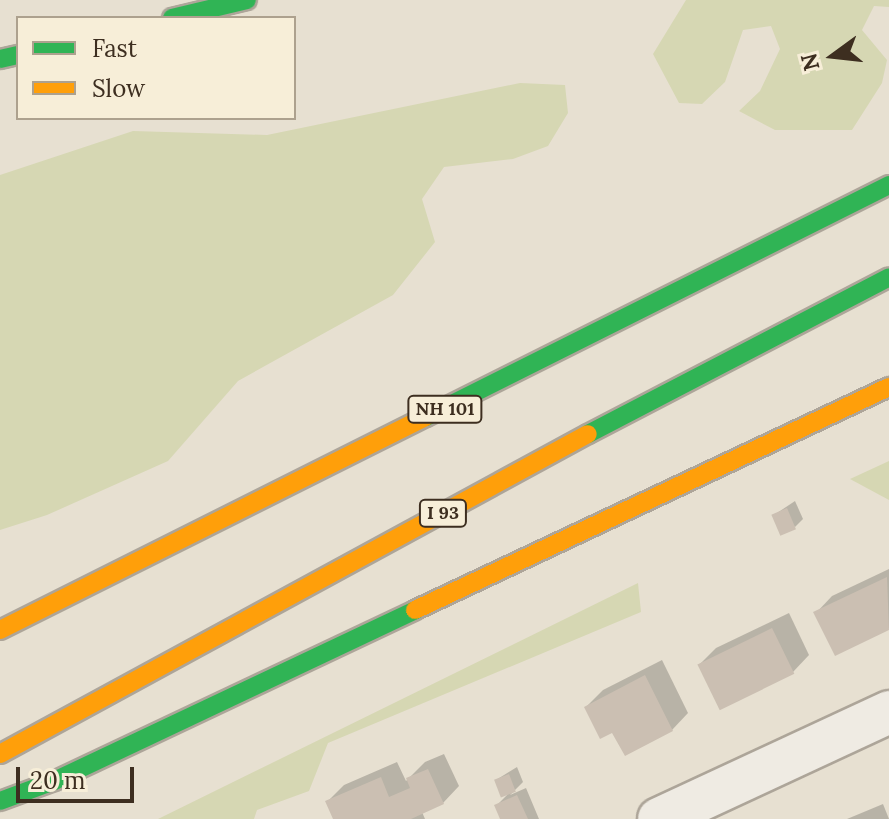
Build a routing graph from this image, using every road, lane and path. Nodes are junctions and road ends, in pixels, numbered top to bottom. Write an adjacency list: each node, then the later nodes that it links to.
1 (247, 0): 2 (highway)
2 (180, 16)
3 (889, 185): 6 (highway, NH 101)
4 (889, 277): 8 (highway, I 93)
5 (889, 387): 9 (highway)
6 (0, 630)
7 (889, 712): 10 (street)
8 (0, 754)
9 (0, 801)
10 (659, 819)

